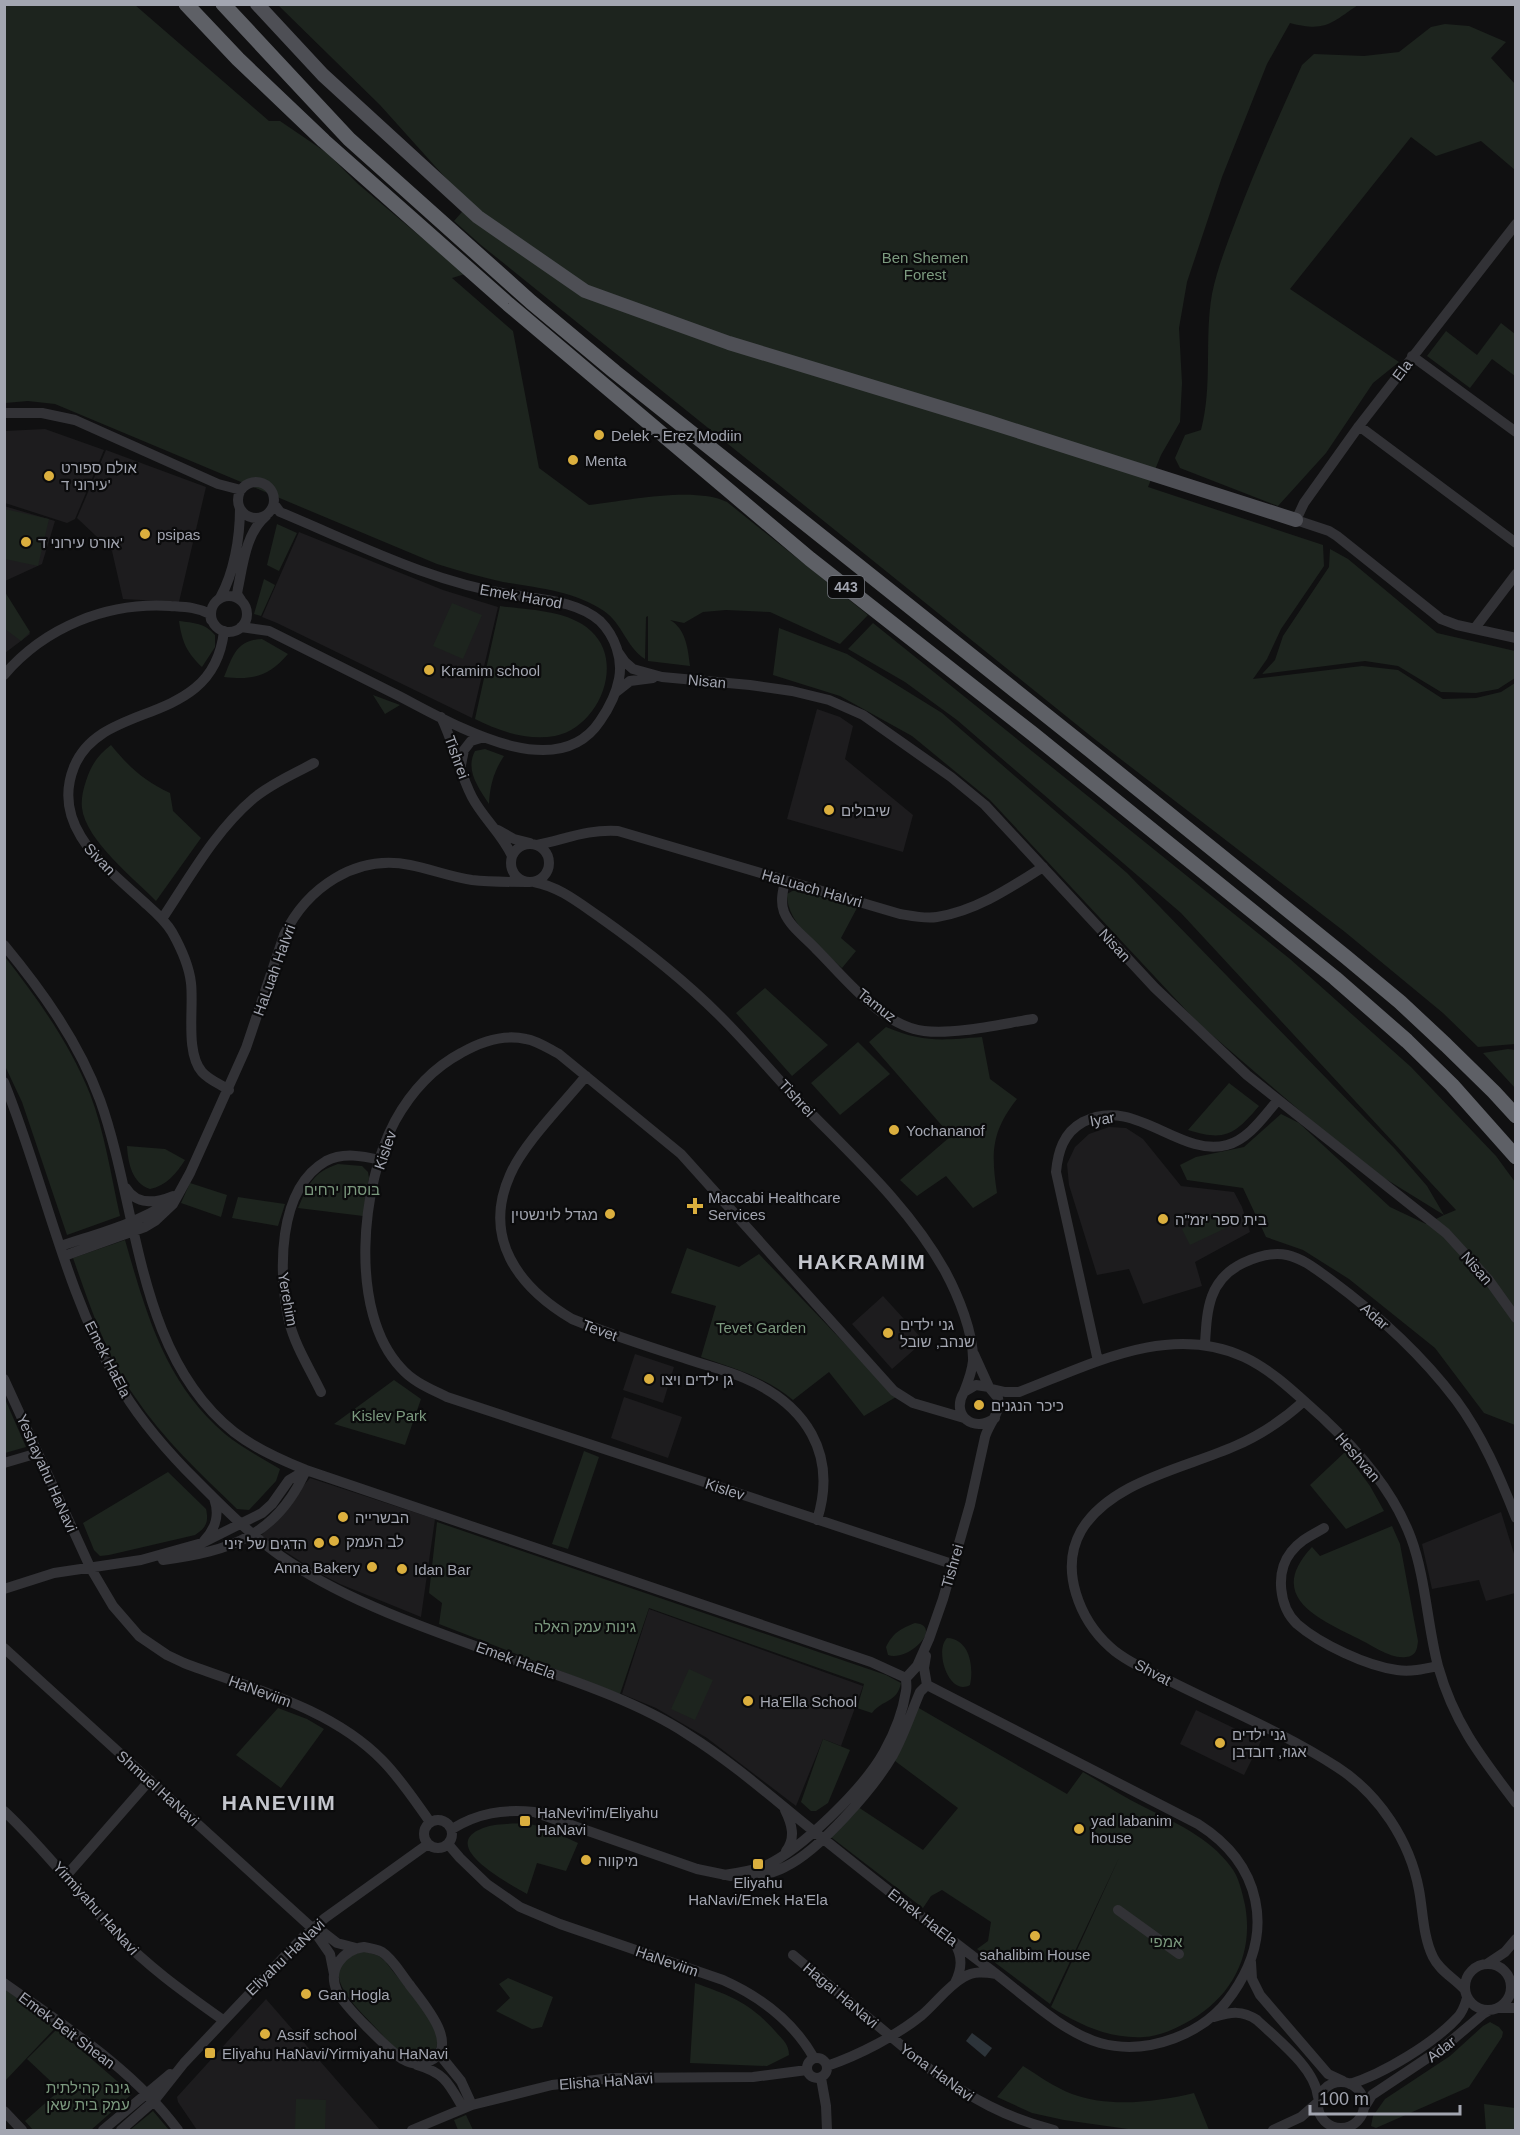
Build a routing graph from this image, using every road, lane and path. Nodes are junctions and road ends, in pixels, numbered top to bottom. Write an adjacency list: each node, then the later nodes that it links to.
1 (186, 4): 49 (highway, 443)
2 (223, 4): 48 (highway, 443)
3 (257, 4): 13 (main road)
4 (1515, 224): 5 (street, Ela)
5 (1412, 356): 7 (street, Ela); 8 (street)
6 (4, 413): 9 (street)
7 (1359, 426): 13 (street, Ela); 14 (street)
8 (1515, 432)
9 (241, 490): 10 (street); 11 (street)
10 (274, 504): 12 (street); 23 (street, Emek Harod)
11 (240, 508): 12 (street); 16 (street)
12 (266, 516): 17 (street)
13 (1296, 520): 20 (street)
14 (1515, 543)
15 (1515, 573): 20 (street)
16 (220, 598): 17 (street); 18 (street)
17 (241, 600): 19 (street)
18 (211, 620): 21 (street); 24 (street)
19 (241, 627): 21 (street); 27 (street, Emek Harod)
20 (1475, 628): 22 (street)
21 (224, 631): 41 (street, Sivan)
22 (1515, 638)
23 (618, 652): 25 (street, Nisan); 26 (street, Emek Harod)
24 (4, 675)
25 (662, 677): 26 (street, Nisan); 36 (street, Nisan)
26 (615, 693): 28 (street, Emek Harod)
27 (441, 717): 28 (street, Emek Harod); 30 (street, Tishrei)
28 (484, 737): 30 (street)
29 (314, 763): 41 (street)
30 (461, 765): 31 (street, Tishrei)
31 (493, 826): 33 (street, Tishrei); 34 (street, Tishrei)
32 (574, 835): 33 (street, HaLuach HaIvri); 35 (street); 38 (street, HaLuach HaIvri)
33 (534, 844): 34 (street); 35 (street)
34 (511, 860): 37 (street); 39 (street)
35 (549, 861): 39 (street); 40 (street, Tishrei)
36 (1043, 867): 38 (street, HaLuach HaIvri); 47 (street, Nisan)
37 (486, 881): 39 (street, HaLuah HaIvri); 46 (street, HaLuah HaIvri)
38 (785, 881): 43 (street, Tamuz)
39 (530, 882): 40 (street, Tishrei)
40 (566, 894): 58 (street, Tishrei)
41 (162, 919): 46 (street, Sivan)
42 (4, 945): 51 (street)
43 (1033, 1019)
44 (586, 1076): 50 (street, Kislev); 66 (street, Kislev); 75 (street, Tevet)
45 (4, 1082): 55 (street, Emek HaEla)
46 (229, 1090): 52 (street, HaLuah HaIvri)
47 (1278, 1100): 56 (street, Nisan); 59 (street, Iyar)
48 (1515, 1116)
49 (1515, 1157)
50 (380, 1160): 63 (street, Yerehim); 75 (street, Kislev)
51 (123, 1183): 53 (street); 54 (street)
52 (184, 1185): 53 (street, HaLuah HaIvri); 54 (street, HaLuah HaIvri)
53 (176, 1195): 54 (street, HaLuah HaIvri)
54 (133, 1226): 55 (street, HaLuah HaIvri); 72 (street)
55 (63, 1251): 73 (street, Emek HaEla)
56 (1515, 1318)
57 (1205, 1344): 59 (street, Heshvan); 65 (street, Heshvan); 74 (street, Adar)
58 (972, 1348): 61 (street, Tishrei); 64 (street, Tishrei)
59 (1098, 1361): 62 (street, Heshvan)
60 (4, 1379): 69 (street, Yeshayahu HaNavi)
61 (991, 1388): 62 (street, Heshvan); 64 (street); 67 (street)
62 (1025, 1389): 67 (street, Heshvan)
63 (321, 1392)
64 (962, 1395): 66 (street); 68 (street)
65 (1304, 1401): 88 (street, Heshvan); 115 (street, Shvat)
66 (924, 1407): 68 (street, Kislev)
67 (996, 1416): 68 (street); 70 (street, Tishrei)
68 (967, 1420): 70 (street, Tishrei)
69 (38, 1453): 71 (street); 82 (street, Yeshayahu HaNavi)
70 (980, 1457): 81 (street, Tishrei)
71 (4, 1463)
72 (306, 1470): 76 (street); 78 (street); 89 (street)
73 (214, 1498): 76 (street, Emek HaEla); 79 (street)
74 (1515, 1518)
75 (817, 1520): 81 (street, Kislev)
76 (242, 1524): 78 (street, Emek HaEla); 79 (street)
77 (1324, 1528): 88 (street)
78 (253, 1535): 80 (street); 93 (street, Emek HaEla)
79 (202, 1543): 80 (street)
80 (106, 1564): 82 (street)
81 (952, 1564): 86 (street, Tishrei)
82 (90, 1567): 83 (street); 95 (street, HaNeviim)
83 (22, 1582): 84 (street); 85 (street)
84 (4, 1588)
85 (4, 1593)
86 (929, 1639): 89 (street, Tishrei); 90 (street, Tishrei)
87 (4, 1648): 91 (street, Shmuel HaNavi)
88 (1438, 1666): 92 (street, Heshvan)
89 (908, 1679): 90 (street); 90 (street); 97 (street, Tishrei)
90 (924, 1685): 98 (street, Tishrei); 113 (street)
91 (150, 1780): 105 (street); 107 (street, Shmuel HaNavi)
92 (1514, 1801)
93 (779, 1803): 97 (street, Emek HaEla); 103 (street)
94 (4, 1811): 105 (street, Yirmiyahu HaNavi)
95 (430, 1822): 96 (street); 99 (street)
96 (452, 1828): 100 (street); 104 (street)
97 (813, 1831): 98 (street, Emek HaEla); 103 (street)
98 (822, 1838): 101 (street, Emek HaEla); 102 (street)
99 (428, 1844): 100 (street); 107 (street, Eliyahu HaNavi)
100 (448, 1844): 129 (street, HaNeviim)
101 (834, 1847): 102 (street); 109 (street, Emek HaEla)
102 (809, 1850): 104 (street)
103 (783, 1856): 104 (street)
104 (724, 1875)
105 (66, 1876): 126 (street, Yirmiyahu HaNavi)
106 (1118, 1910): 111 (street)
107 (314, 1927): 110 (street); 117 (street); 126 (street, Eliyahu HaNavi)
108 (1515, 1939): 114 (street); 121 (street)
109 (953, 1941): 118 (street, Emek HaEla); 120 (street)
110 (356, 1948): 117 (street); 128 (street)
111 (1179, 1954)
112 (793, 1955): 127 (street, Hagai HaNavi)
113 (1251, 1959): 125 (street); 134 (street)
114 (1487, 1964): 116 (street); 121 (street)
115 (1440, 1966): 116 (street); 122 (street, Shvat)
116 (1475, 1968): 122 (street)
117 (334, 1974): 130 (street)
118 (997, 1975): 120 (street); 125 (street, Emek HaEla)
119 (4, 1983): 135 (street, Emek Beit Shean)
120 (955, 1983): 127 (street)
121 (1512, 1987): 124 (street)
122 (1466, 1994): 124 (street); 134 (street, Adar)
123 (1515, 2008): 124 (street)
124 (1494, 2009): 138 (street, Adar)
125 (1208, 2019): 136 (street)
126 (223, 2020): 135 (street, Eliyahu HaNavi)
127 (890, 2036): 131 (street); 149 (street, Yona HaNavi)
128 (442, 2044): 130 (street); 137 (street)
129 (814, 2058): 131 (street); 132 (street)
130 (414, 2064): 137 (street)
131 (827, 2066): 133 (street)
132 (807, 2070): 133 (street); 137 (street, Elisha HaNavi)
133 (821, 2078): 148 (street)
134 (1347, 2082): 136 (street); 138 (street)
135 (151, 2097): 144 (street); 145 (street); 146 (street, Emek Beit Shean)
136 (1318, 2100): 140 (street); 142 (street)
137 (468, 2106): 147 (street, Elisha HaNavi)
138 (1364, 2108): 141 (street)
139 (4, 2111): 143 (street)
140 (1285, 2125): 142 (street); 150 (street)
141 (1360, 2125): 142 (street)
142 (1330, 2126)
143 (22, 2130)
144 (103, 2130)
145 (122, 2130)
146 (178, 2130)
147 (412, 2130)
148 (827, 2130)
149 (1054, 2130)
150 (1273, 2130)

